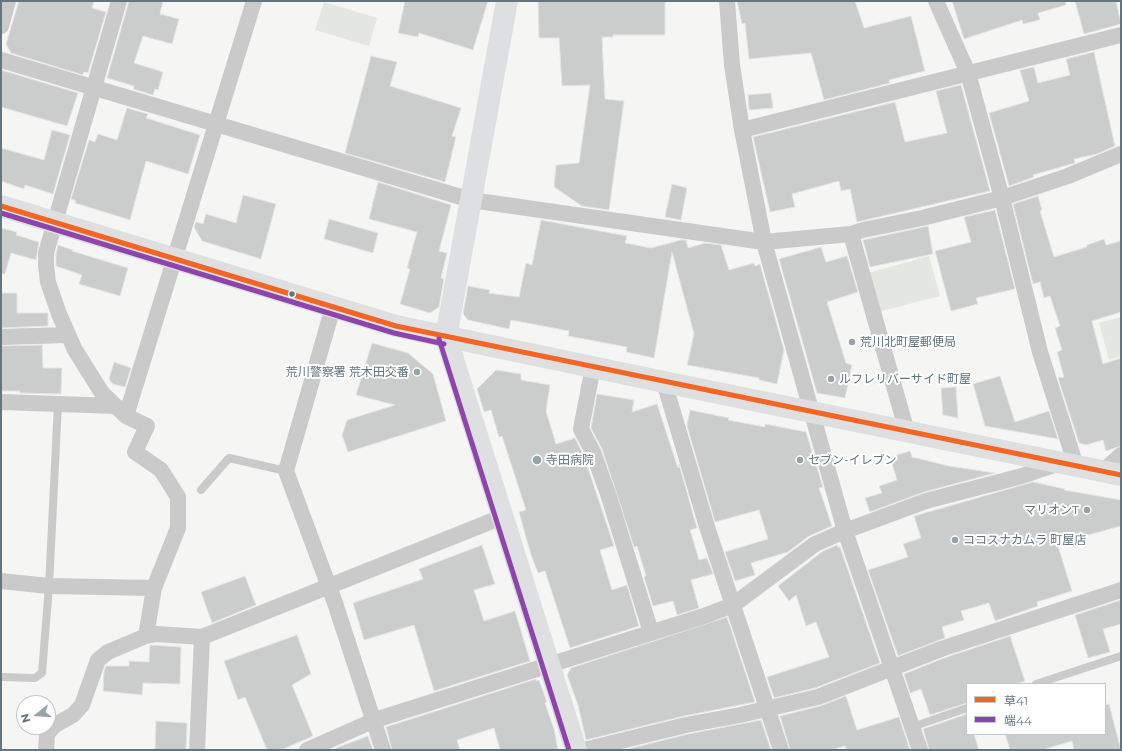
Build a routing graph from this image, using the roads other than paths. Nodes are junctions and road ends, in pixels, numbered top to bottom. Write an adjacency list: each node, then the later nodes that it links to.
1 (8, 1): 7 (street)
2 (119, 1): 11 (street)
3 (254, 1): 12 (street)
4 (507, 1): 16 (main road)
5 (727, 1): 13 (street)
6 (936, 1): 10 (street)
7 (1, 26)
8 (1121, 35): 10 (street)
9 (1, 60): 11 (street)
10 (968, 73): 13 (street); 15 (street)
11 (93, 88): 12 (street); 18 (street)
12 (216, 125): 16 (street); 21 (street)
13 (742, 130): 20 (street)
14 (1121, 154): 15 (street)
15 (1002, 198): 19 (street); 34 (street)
16 (471, 200): 20 (street); 25 (main road)
17 (1, 206): 18 (main road)
18 (55, 222): 21 (main road); 23 (street)
19 (851, 234): 20 (street); 32 (street)
20 (764, 242): 31 (street)
21 (176, 259): 22 (main road); 30 (street)
22 (333, 307): 25 (main road); 35 (street)
23 (68, 335): 24 (street); 30 (street)
24 (1, 337)
25 (446, 337): 26 (main road); 38 (main road)
26 (593, 367): 27 (main road); 46 (street)
27 (664, 382): 31 (main road); 45 (street)
28 (1, 402): 29 (street)
29 (58, 404): 30 (street); 41 (lane)
30 (121, 411): 43 (street)
31 (813, 413): 32 (main road); 39 (street)
32 (907, 432): 34 (main road)
33 (1121, 455): 36 (street)
34 (1068, 465): 36 (main road); 39 (street)
35 (286, 471): 37 (lane); 42 (street)
36 (1111, 473)
37 (201, 490)
38 (502, 517): 42 (street); 50 (main road)
39 (845, 531): 45 (street); 51 (street)
40 (1, 581): 41 (street)
41 (49, 586): 43 (street); 52 (lane)
42 (329, 587): 48 (street); 56 (street)
43 (154, 588): 47 (street)
44 (1121, 590): 51 (street)
45 (733, 605): 46 (street); 55 (street)
46 (651, 632): 50 (street)
47 (146, 636): 48 (street); 58 (street)
48 (202, 637): 59 (street)
49 (1121, 656): 53 (lane)
50 (550, 665): 56 (street); 62 (main road)
51 (893, 668): 55 (street); 57 (street)
52 (1, 677)
53 (1039, 683)
54 (966, 708): 57 (lane)
55 (767, 709): 63 (street); 64 (street)
56 (375, 720): 60 (street); 61 (street)
57 (912, 727): 65 (street)
58 (46, 750)
59 (197, 750)
60 (307, 750)
61 (383, 750)
62 (576, 750)
63 (584, 750)
64 (781, 750)
65 (920, 750)

